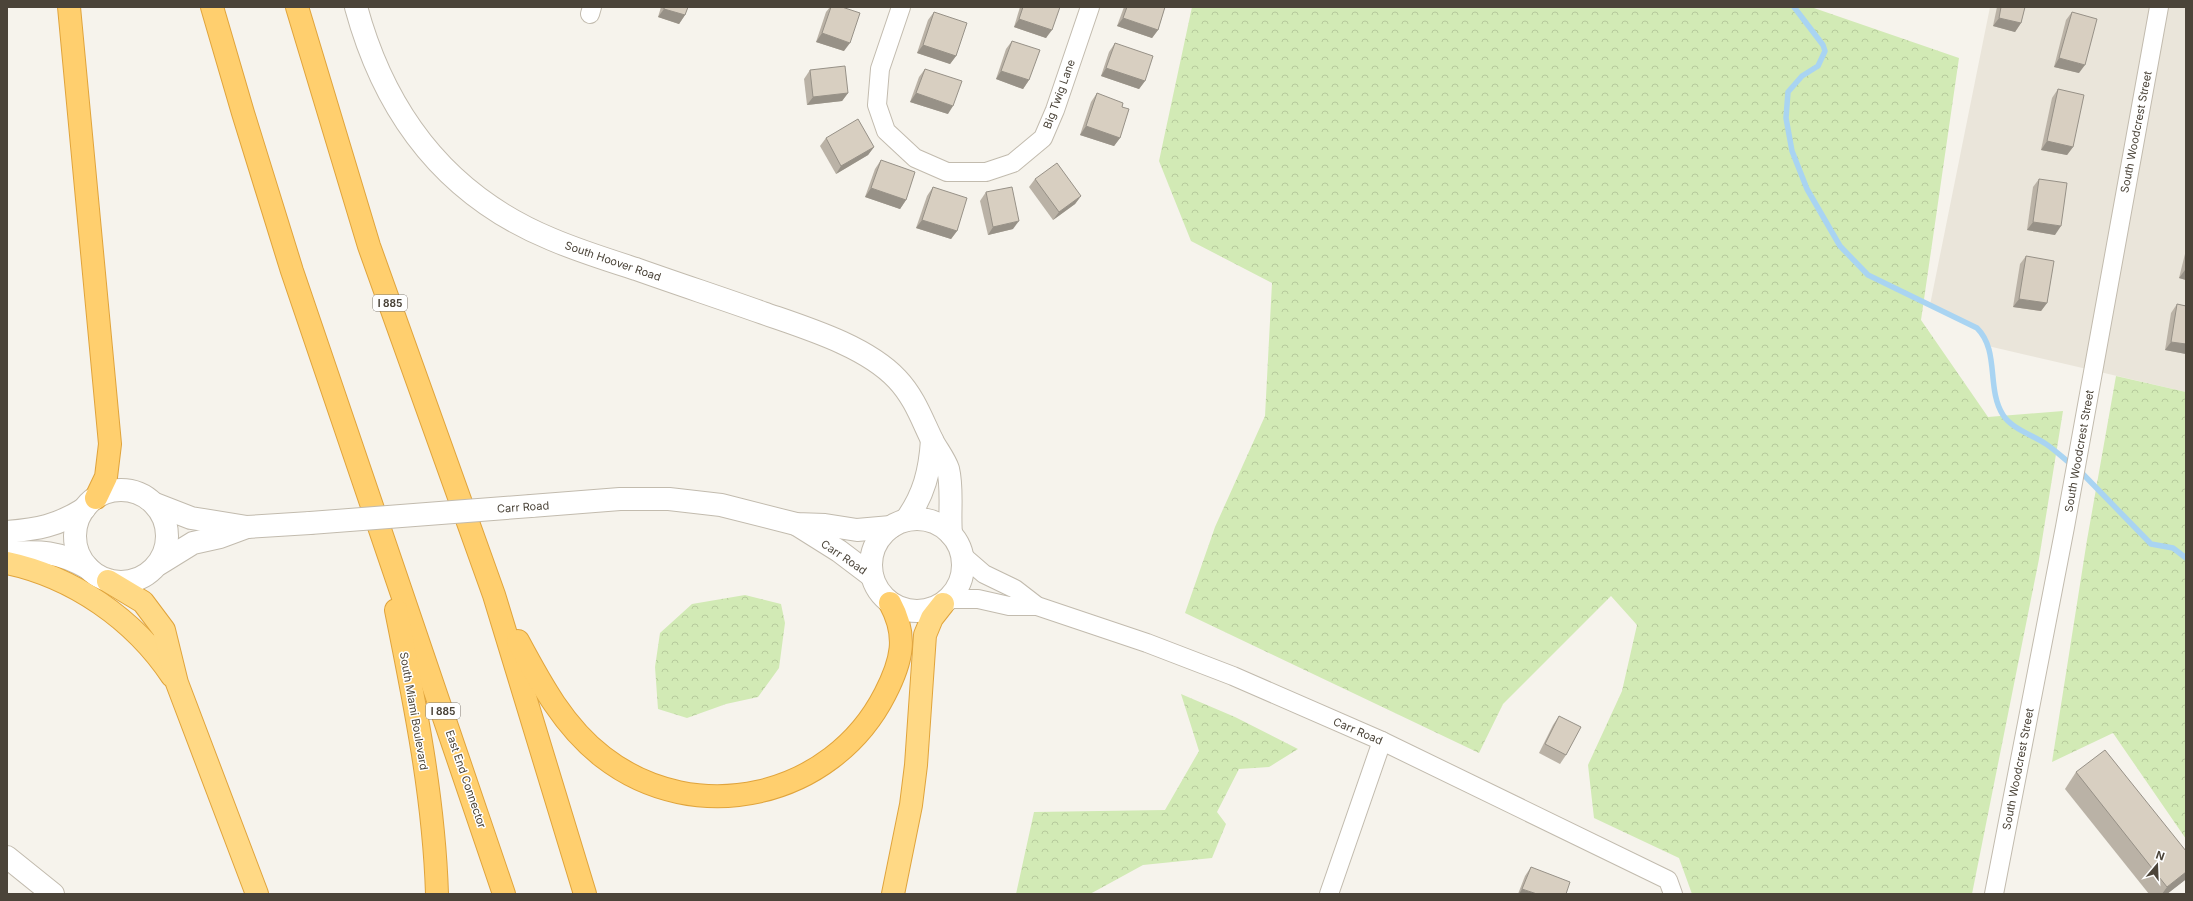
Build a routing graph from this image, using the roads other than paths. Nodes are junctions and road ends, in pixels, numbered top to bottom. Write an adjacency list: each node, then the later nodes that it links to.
1 (70, 7): 9 (highway)
2 (212, 7): 14 (highway, I 885)
3 (296, 7): 24 (highway, I 885)
4 (356, 7): 8 (street, South Hoover Road)
5 (901, 7): 6 (street, Big Twig Lane)
6 (1090, 7)
7 (2159, 7): 39 (street, South Woodcrest Street)
8 (932, 440): 12 (street, South Hoover Road); 16 (street, South Hoover Road)
9 (90, 503): 10 (street); 15 (street); 21 (street)
10 (155, 504): 13 (street, Carr Road); 20 (street)
11 (796, 524): 12 (street, Carr Road); 13 (street, Carr Road, bridge); 22 (street, Carr Road)
12 (899, 524): 16 (street); 22 (street)
13 (247, 527): 20 (street, Carr Road)
14 (379, 529): 34 (highway, South Miami Boulevard); 35 (highway, East End Connector / I 885)
15 (7, 532)
16 (951, 534): 18 (street)
17 (7, 553): 21 (street)
18 (962, 555): 25 (street); 27 (street, Carr Road)
19 (7, 563): 28 (highway)
20 (159, 564): 23 (street)
21 (88, 568): 23 (street)
22 (872, 576): 26 (street)
23 (108, 581): 28 (highway)
24 (494, 594): 26 (highway); 36 (highway, I 885)
25 (946, 602): 26 (street); 27 (street, Carr Road); 37 (highway)
26 (890, 603)
27 (1037, 606): 29 (street, Carr Road)
28 (177, 683): 33 (highway)
29 (1382, 741): 31 (street, Carr Road); 38 (street)
30 (7, 857): 32 (street)
31 (1671, 887)
32 (53, 894)
33 (257, 894)
34 (437, 894)
35 (504, 894)
36 (585, 894)
37 (893, 894)
38 (1329, 894)
39 (1994, 894)

